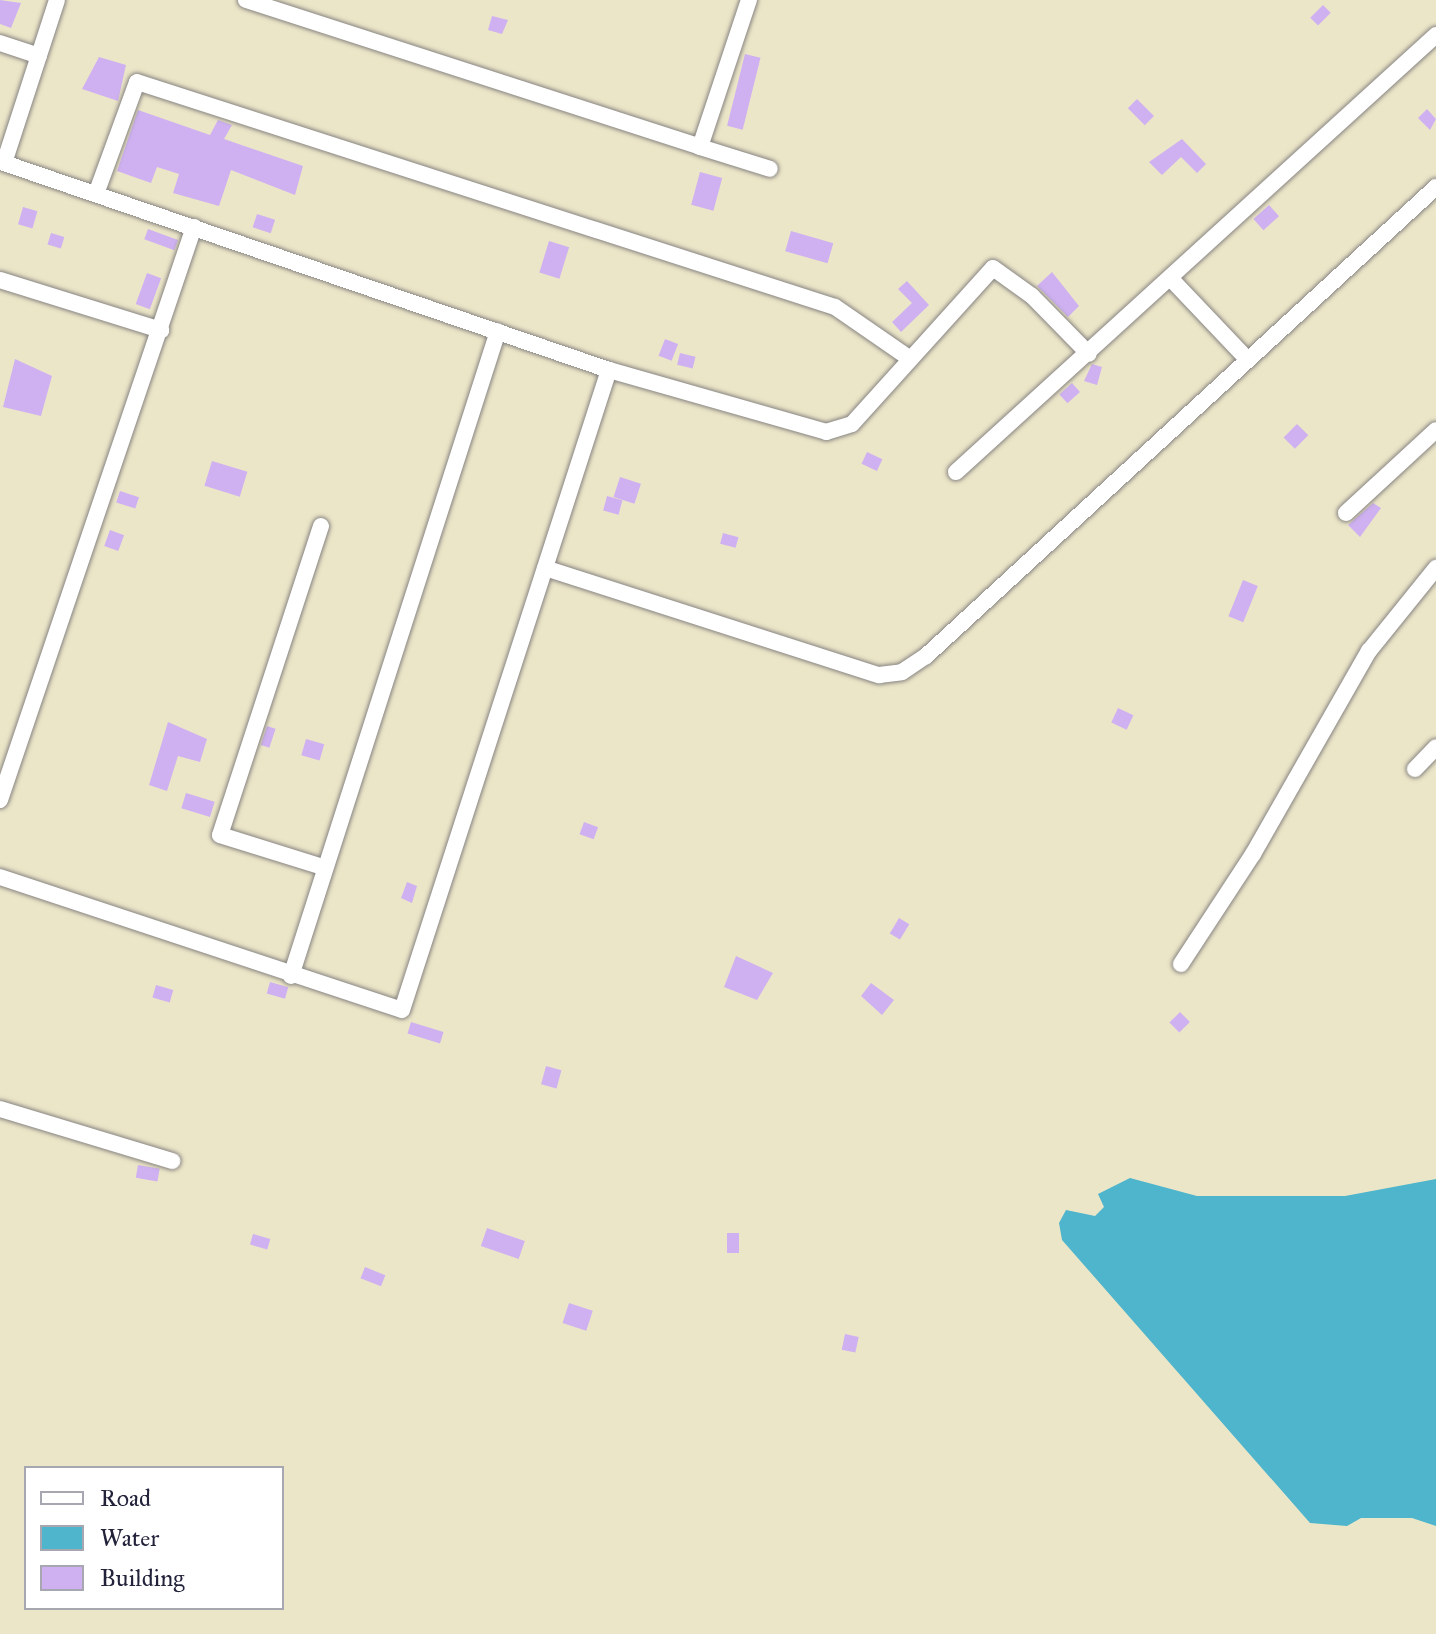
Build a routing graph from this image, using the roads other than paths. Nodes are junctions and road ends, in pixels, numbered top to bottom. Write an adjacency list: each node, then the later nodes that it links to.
1 (57, 0): 6 (street)
2 (246, 0): 7 (street)
3 (749, 0): 7 (street)
4 (1436, 35): 13 (street)
5 (0, 43): 6 (street)
6 (39, 56): 10 (street)
7 (700, 147): 8 (street)
8 (770, 169)
9 (1436, 187): 18 (street)
10 (96, 194): 11 (street); 17 (street)
11 (194, 227): 14 (street); 15 (street)
12 (0, 280): 14 (street)
13 (1172, 280): 16 (street); 18 (street)
14 (161, 330): 28 (street)
15 (498, 331): 19 (street); 29 (street)
16 (1089, 354): 17 (street); 21 (street)
17 (909, 358): 19 (street)
18 (1247, 359): 24 (street)
19 (609, 370): 24 (street)
20 (1436, 430): 22 (street)
21 (956, 472)
22 (1346, 513)
23 (321, 526): 29 (street)
24 (545, 568): 32 (street)
25 (1436, 568): 31 (street)
26 (1436, 747): 27 (street)
27 (1415, 769)
28 (0, 800)
29 (323, 867): 32 (street)
30 (0, 877): 32 (street)
31 (1181, 964)
32 (291, 976)
33 (0, 1109): 34 (street)
34 (172, 1161)

